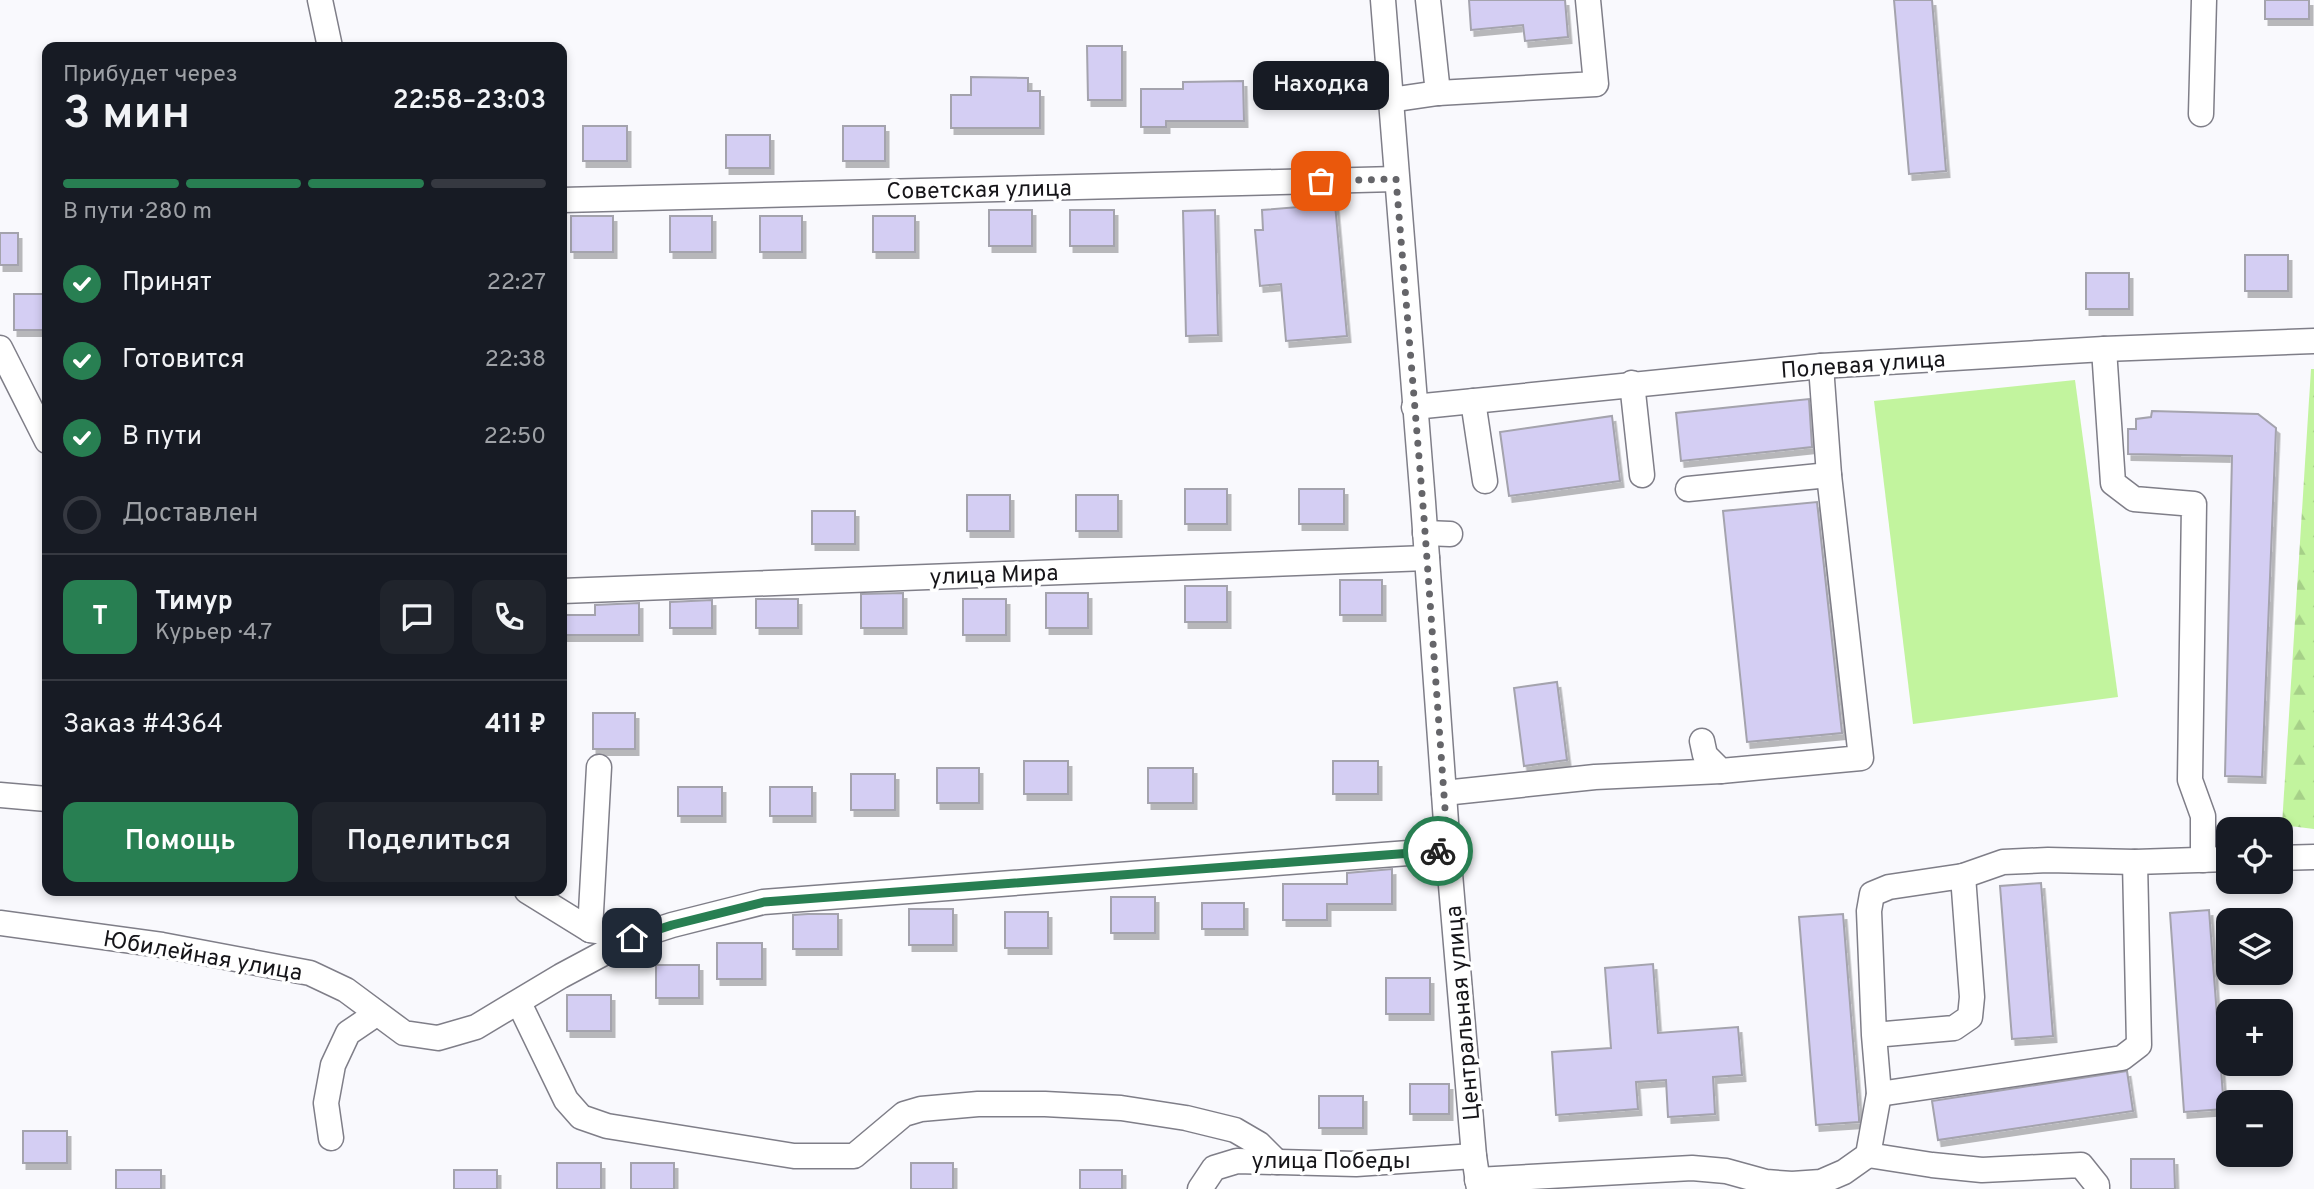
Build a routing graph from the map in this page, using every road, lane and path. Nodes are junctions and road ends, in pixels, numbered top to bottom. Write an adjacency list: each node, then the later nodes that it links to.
1 (320, 0): 6 (street)
2 (1383, 0): 8 (street, Центральная улица)
3 (1428, 0): 7 (street)
4 (1588, 0): 7 (street)
5 (2204, 0): 9 (street)
6 (329, 42)
7 (1438, 93): 8 (street)
8 (1390, 100): 10 (street, Центральная улица)
9 (2201, 114)
10 (1396, 179): 11 (street, Советская улица); 18 (street, Центральная улица)
11 (567, 200)
12 (2314, 341): 14 (street, Полевая улица)
13 (0, 348): 19 (street)
14 (2104, 349): 15 (street, Полевая улица); 36 (street)
15 (1821, 366): 16 (street, Полевая улица); 21 (street)
16 (1632, 383): 17 (street, Полевая улица); 20 (street)
17 (1473, 401): 18 (street, Полевая улица); 22 (street)
18 (1414, 407): 25 (street, Центральная улица)
19 (42, 431)
20 (1642, 475)
21 (1829, 475): 23 (street); 29 (street)
22 (1485, 481)
23 (1688, 489)
24 (1450, 534): 25 (street, улица Мира)
25 (1426, 546): 26 (street, улица Мира); 30 (street, Центральная улица)
26 (567, 591)
27 (1702, 741): 29 (street)
28 (598, 767): 41 (street)
29 (1721, 771): 30 (street)
30 (1444, 793): 33 (street, Центральная улица)
31 (0, 795): 32 (street)
32 (42, 799)
33 (1448, 850): 42 (street, Юбилейная улица); 50 (street, Центральная улица)
34 (2293, 858): 35 (street)
35 (2314, 858)
36 (2216, 859): 37 (street)
37 (2135, 862): 38 (street); 46 (street)
38 (1963, 876): 45 (street); 45 (street)
39 (535, 896): 41 (street)
40 (0, 923): 44 (street, Юбилейная улица)
41 (590, 930): 42 (street)
42 (632, 938): 43 (street, Юбилейная улица)
43 (519, 1003): 44 (street, Юбилейная улица); 49 (street)
44 (376, 1014): 47 (street)
45 (1874, 1035): 46 (street)
46 (1879, 1094): 48 (street)
47 (331, 1138)
48 (1868, 1155): 51 (street); 52 (street, улица Победы)
49 (1277, 1162): 50 (street, улица Победы); 53 (street, улица Победы)
50 (1477, 1175): 52 (street, улица Победы)
51 (1983, 1180): 54 (street)
52 (1767, 1185)
53 (1199, 1189)
54 (2097, 1189)

